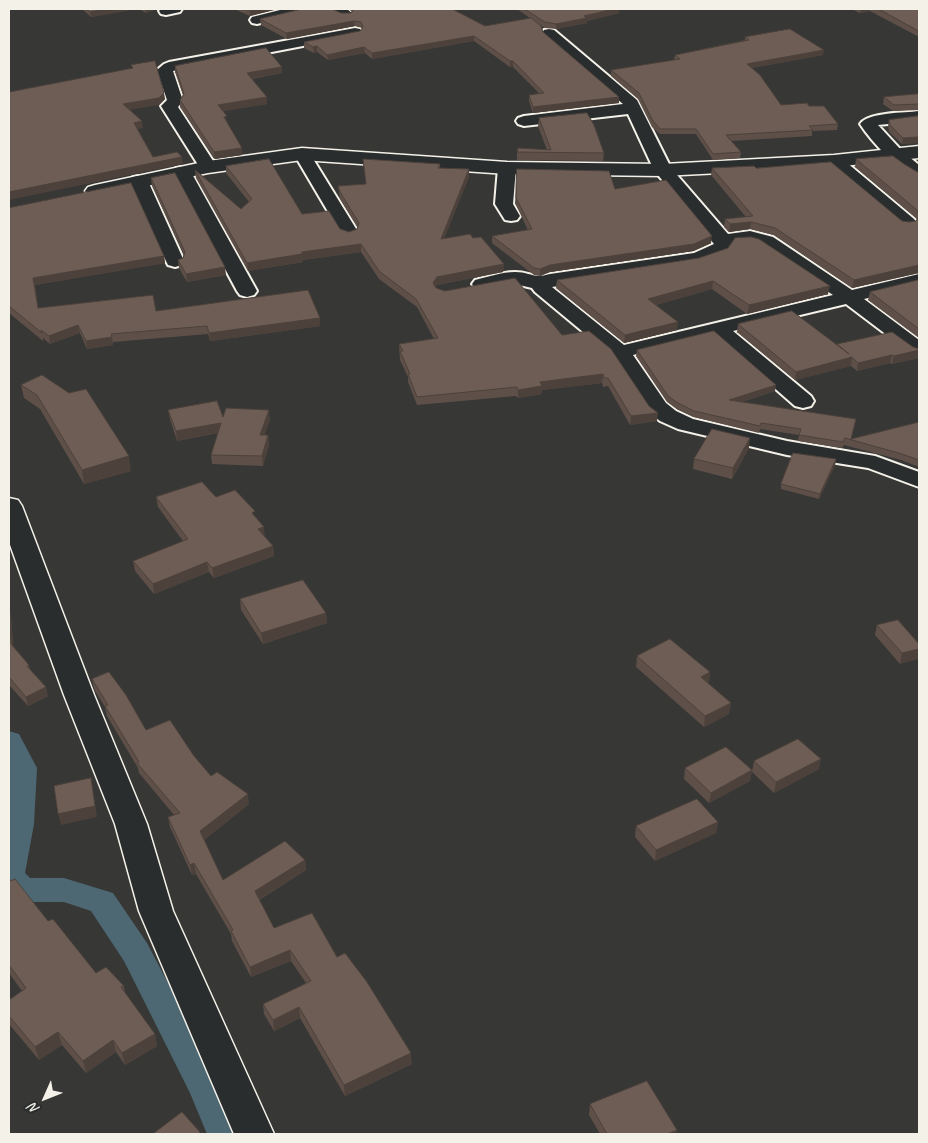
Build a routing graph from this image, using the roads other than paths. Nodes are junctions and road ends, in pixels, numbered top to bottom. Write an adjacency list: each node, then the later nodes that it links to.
1 (299, 9): 2 (street)
2 (258, 20)
3 (355, 32): 12 (street)
4 (549, 33): 5 (street)
5 (634, 108): 7 (street); 14 (street)
6 (919, 116): 10 (street)
7 (524, 121)
8 (919, 152): 10 (main road)
9 (302, 154): 12 (main road); 13 (main road); 21 (street)
10 (896, 155): 11 (main road); 16 (street)
11 (834, 161): 14 (main road); 20 (street)
12 (208, 167): 15 (main road)
13 (507, 168): 14 (main road); 19 (street)
14 (663, 170): 22 (street)
15 (182, 172): 17 (main road); 27 (street)
16 (919, 173)
17 (139, 182): 18 (main road); 23 (street)
18 (74, 195)
19 (510, 216)
20 (908, 223)
21 (349, 232)
22 (723, 240): 25 (street); 28 (street)
23 (175, 261)
24 (919, 280): 28 (street)
25 (543, 284): 26 (street); 32 (street)
26 (462, 288)
27 (248, 291)
28 (848, 296): 29 (street); 30 (street)
29 (718, 328): 32 (street); 33 (street)
30 (910, 334): 31 (street)
31 (919, 350)
32 (620, 352): 34 (street)
33 (803, 401)
34 (919, 480)
35 (9, 506): 36 (main road)
36 (254, 1134)

